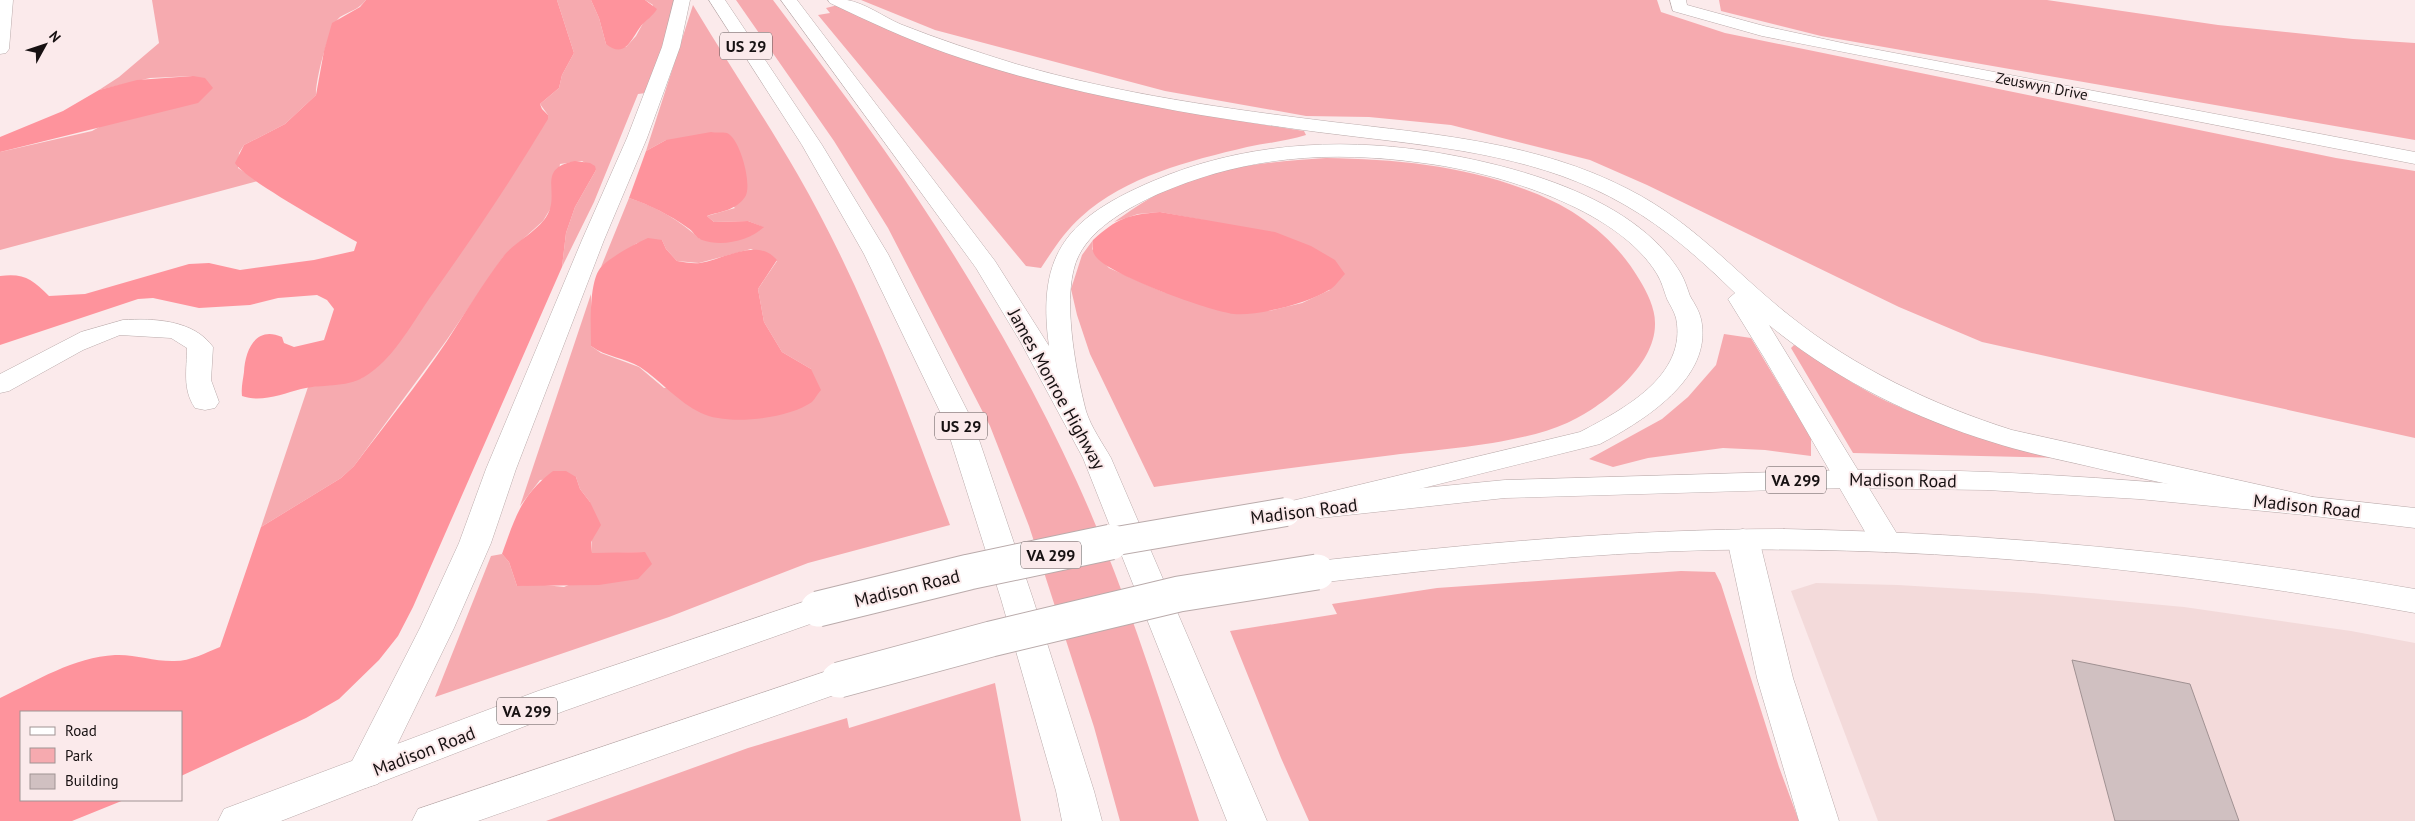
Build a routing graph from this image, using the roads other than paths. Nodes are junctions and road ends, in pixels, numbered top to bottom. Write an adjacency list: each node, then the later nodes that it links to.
1 (5, 0): 7 (main road)
2 (682, 0): 20 (main road)
3 (717, 0): 21 (main road, US 29)
4 (790, 0): 12 (main road, James Monroe Highway)
5 (836, 0): 9 (main road)
6 (1678, 0): 8 (main road, Zeuswyn Drive)
7 (0, 49)
8 (2415, 158)
9 (1716, 263): 13 (main road); 14 (main road)
10 (0, 385): 11 (main road)
11 (205, 402)
12 (1073, 415): 15 (main road); 24 (main road, James Monroe Highway)
13 (1846, 479): 14 (main road, Madison Road / VA 299); 15 (main road, Madison Road / VA 299); 18 (main road)
14 (2305, 505): 16 (main road, Madison Road)
15 (1286, 512): 20 (main road, Madison Road / VA 299, bridge)
16 (2415, 518)
17 (1743, 539): 18 (main road); 23 (main road, bridge); 25 (main road)
18 (1886, 542): 19 (main road)
19 (2415, 601)
20 (365, 773): 22 (main road, Madison Road / VA 299)
21 (1079, 811)
22 (238, 821)
23 (432, 821)
24 (1247, 821)
25 (1819, 821)

